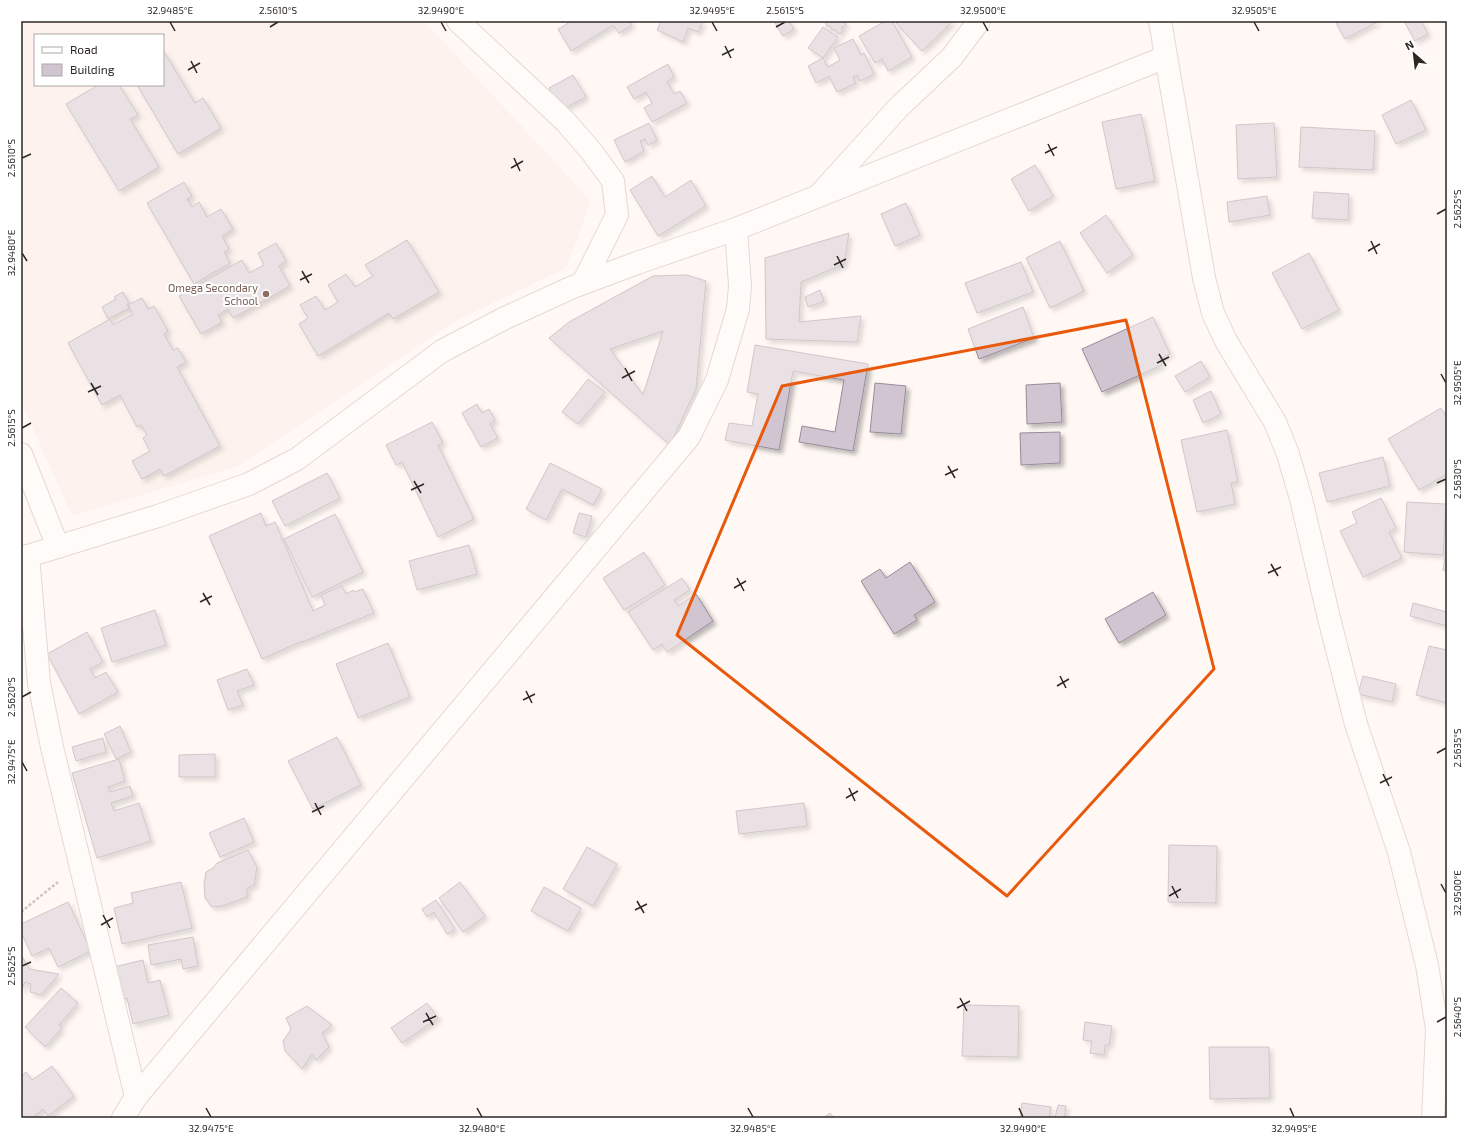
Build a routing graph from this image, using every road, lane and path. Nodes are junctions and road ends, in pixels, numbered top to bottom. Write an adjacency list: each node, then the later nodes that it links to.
1 (458, 21): 7 (street)
2 (979, 21): 5 (street)
3 (1160, 21): 4 (street)
4 (1166, 58): 5 (street); 15 (street)
5 (817, 196): 6 (street)
6 (736, 229): 7 (street); 13 (street)
7 (583, 283): 9 (street)
8 (21, 454): 9 (street)
9 (58, 547): 10 (street)
10 (25, 559): 11 (street)
11 (81, 865): 12 (path); 13 (street)
12 (21, 912)
13 (136, 1097): 14 (street)
14 (125, 1117)
15 (1433, 1118)

